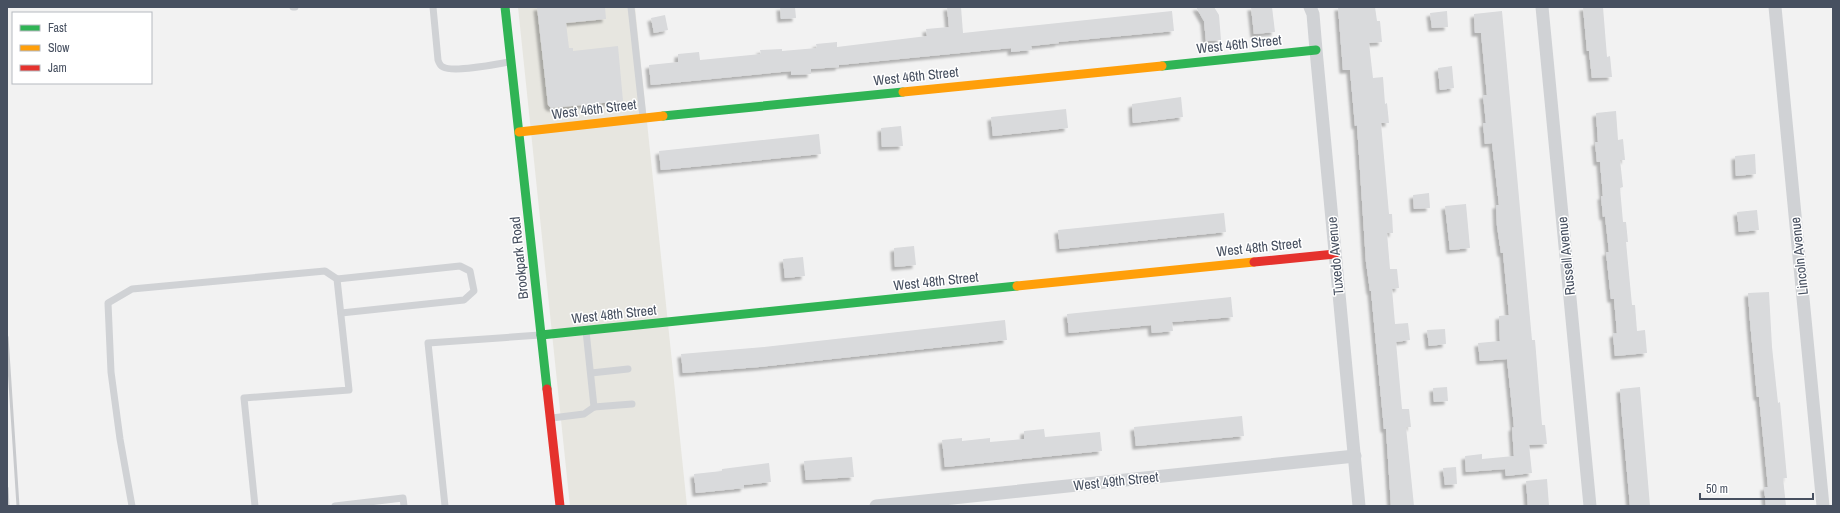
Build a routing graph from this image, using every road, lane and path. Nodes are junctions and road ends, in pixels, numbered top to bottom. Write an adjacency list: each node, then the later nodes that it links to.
1 (432, 7): 8 (lane)
2 (505, 7): 8 (street, Brookpark Road)
3 (631, 7): 9 (lane)
4 (1310, 7): 7 (street, Tuxedo Avenue)
5 (1542, 7): 30 (street, Russell Avenue)
6 (1775, 7): 31 (street, Lincoln Avenue)
7 (1316, 50): 9 (street, West 46th Street); 11 (street, Tuxedo Avenue)
8 (511, 61): 10 (street, Brookpark Road)
9 (643, 118): 10 (street, West 46th Street)
10 (520, 132): 15 (street, Brookpark Road)
11 (1335, 254): 14 (street, West 48th Street); 21 (street, Tuxedo Avenue)
12 (337, 279): 13 (lane); 13 (lane); 22 (lane)
13 (341, 313): 23 (lane)
14 (586, 331): 15 (street, West 48th Street); 17 (lane)
15 (541, 335): 20 (street, Brookpark Road); 26 (lane)
16 (628, 369): 17 (lane)
17 (591, 373): 19 (lane)
18 (632, 404): 19 (lane)
19 (594, 407): 20 (lane)
20 (550, 419): 27 (street, Brookpark Road)
21 (1355, 456): 28 (street, West 49th Street); 29 (street, Tuxedo Avenue)
22 (132, 506)
23 (255, 506)
24 (335, 506): 25 (lane)
25 (404, 506)
26 (444, 506)
27 (560, 506)
28 (876, 506)
29 (1359, 506)
30 (1590, 506)
31 (1823, 506)

